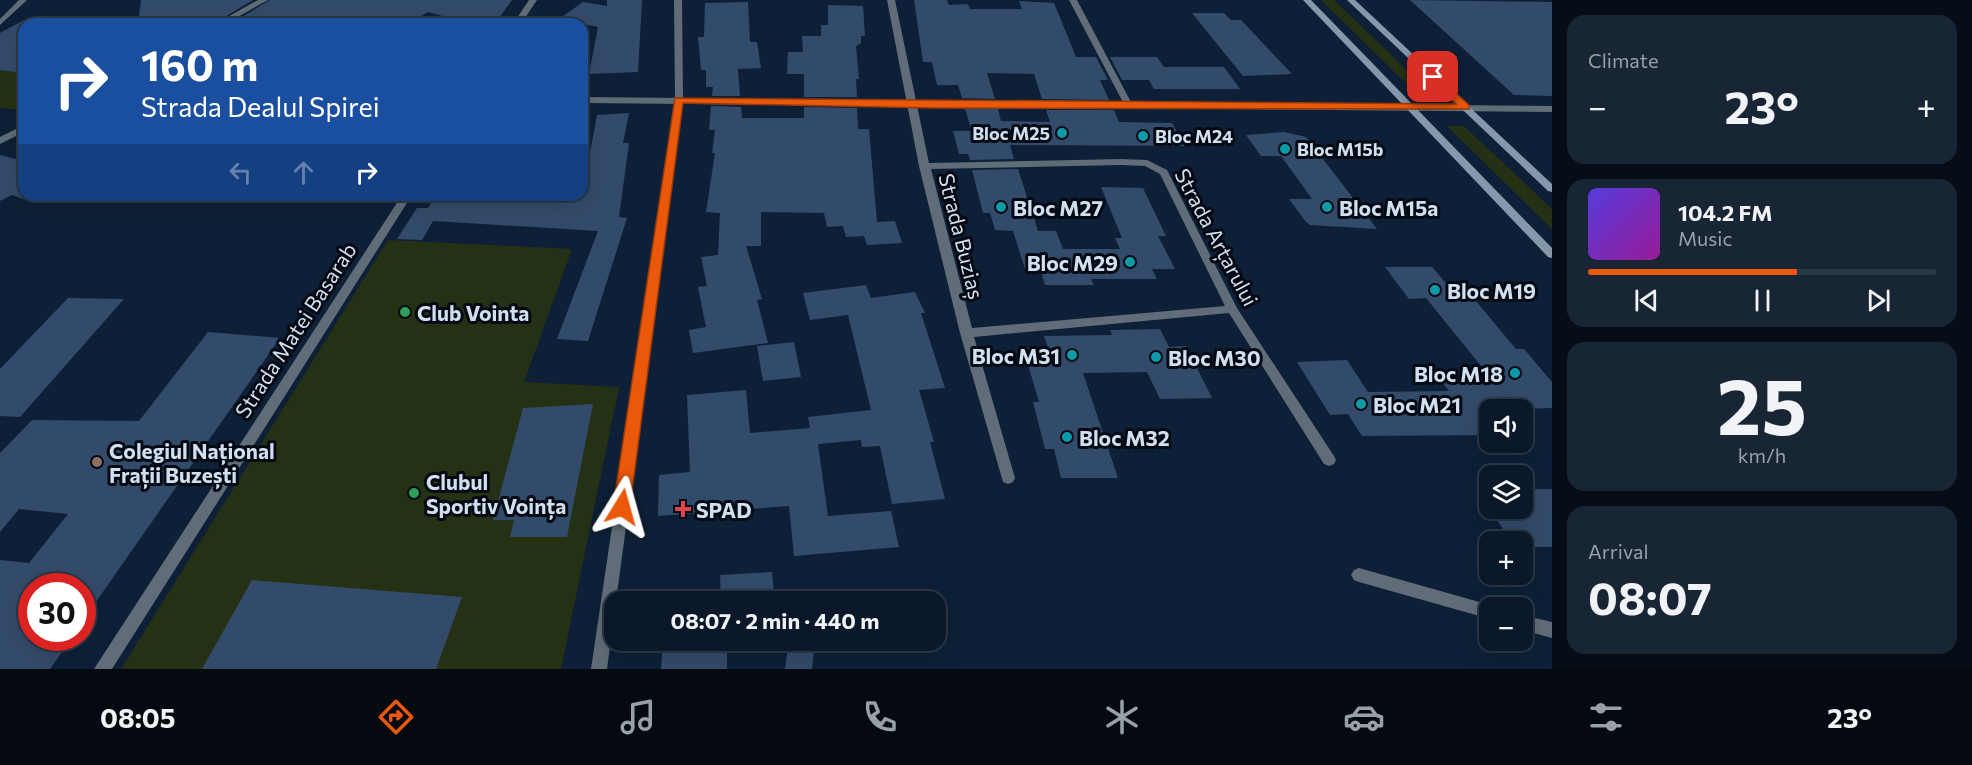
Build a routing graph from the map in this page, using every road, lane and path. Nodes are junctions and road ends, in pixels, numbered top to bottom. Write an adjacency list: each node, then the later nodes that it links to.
1 (23, 0): 11 (street)
2 (264, 0): 9 (street)
3 (532, 0): 10 (street)
4 (678, 0): 13 (street)
5 (891, 0): 14 (street, Strada Buziaș)
6 (1073, 0): 15 (street)
7 (1307, 0): 16 (main road)
8 (1351, 0): 17 (main road)
9 (230, 18)
10 (521, 18)
11 (0, 23)
12 (588, 100): 13 (street)
13 (679, 100): 14 (street); 34 (street)
14 (911, 105): 15 (street); 21 (street, Strada Buziaș)
15 (1129, 106): 16 (street)
16 (1410, 107): 17 (street); 24 (main road)
17 (1465, 107): 18 (street); 22 (main road)
18 (1552, 109)
19 (18, 132): 20 (street)
20 (0, 141)
21 (924, 166): 25 (street, Strada Arțarului); 26 (street, Strada Buziaș)
22 (1552, 189)
23 (403, 201): 33 (street, Strada Matei Basarab)
24 (1552, 254)
25 (1232, 309): 26 (street); 27 (street, Strada Arțarului)
26 (966, 333): 28 (street, Strada Buziaș)
27 (1329, 460)
28 (1008, 478)
29 (1359, 574): 30 (street)
30 (1479, 609)
31 (1533, 625): 32 (street)
32 (1552, 630)
33 (102, 669)
34 (599, 669)

